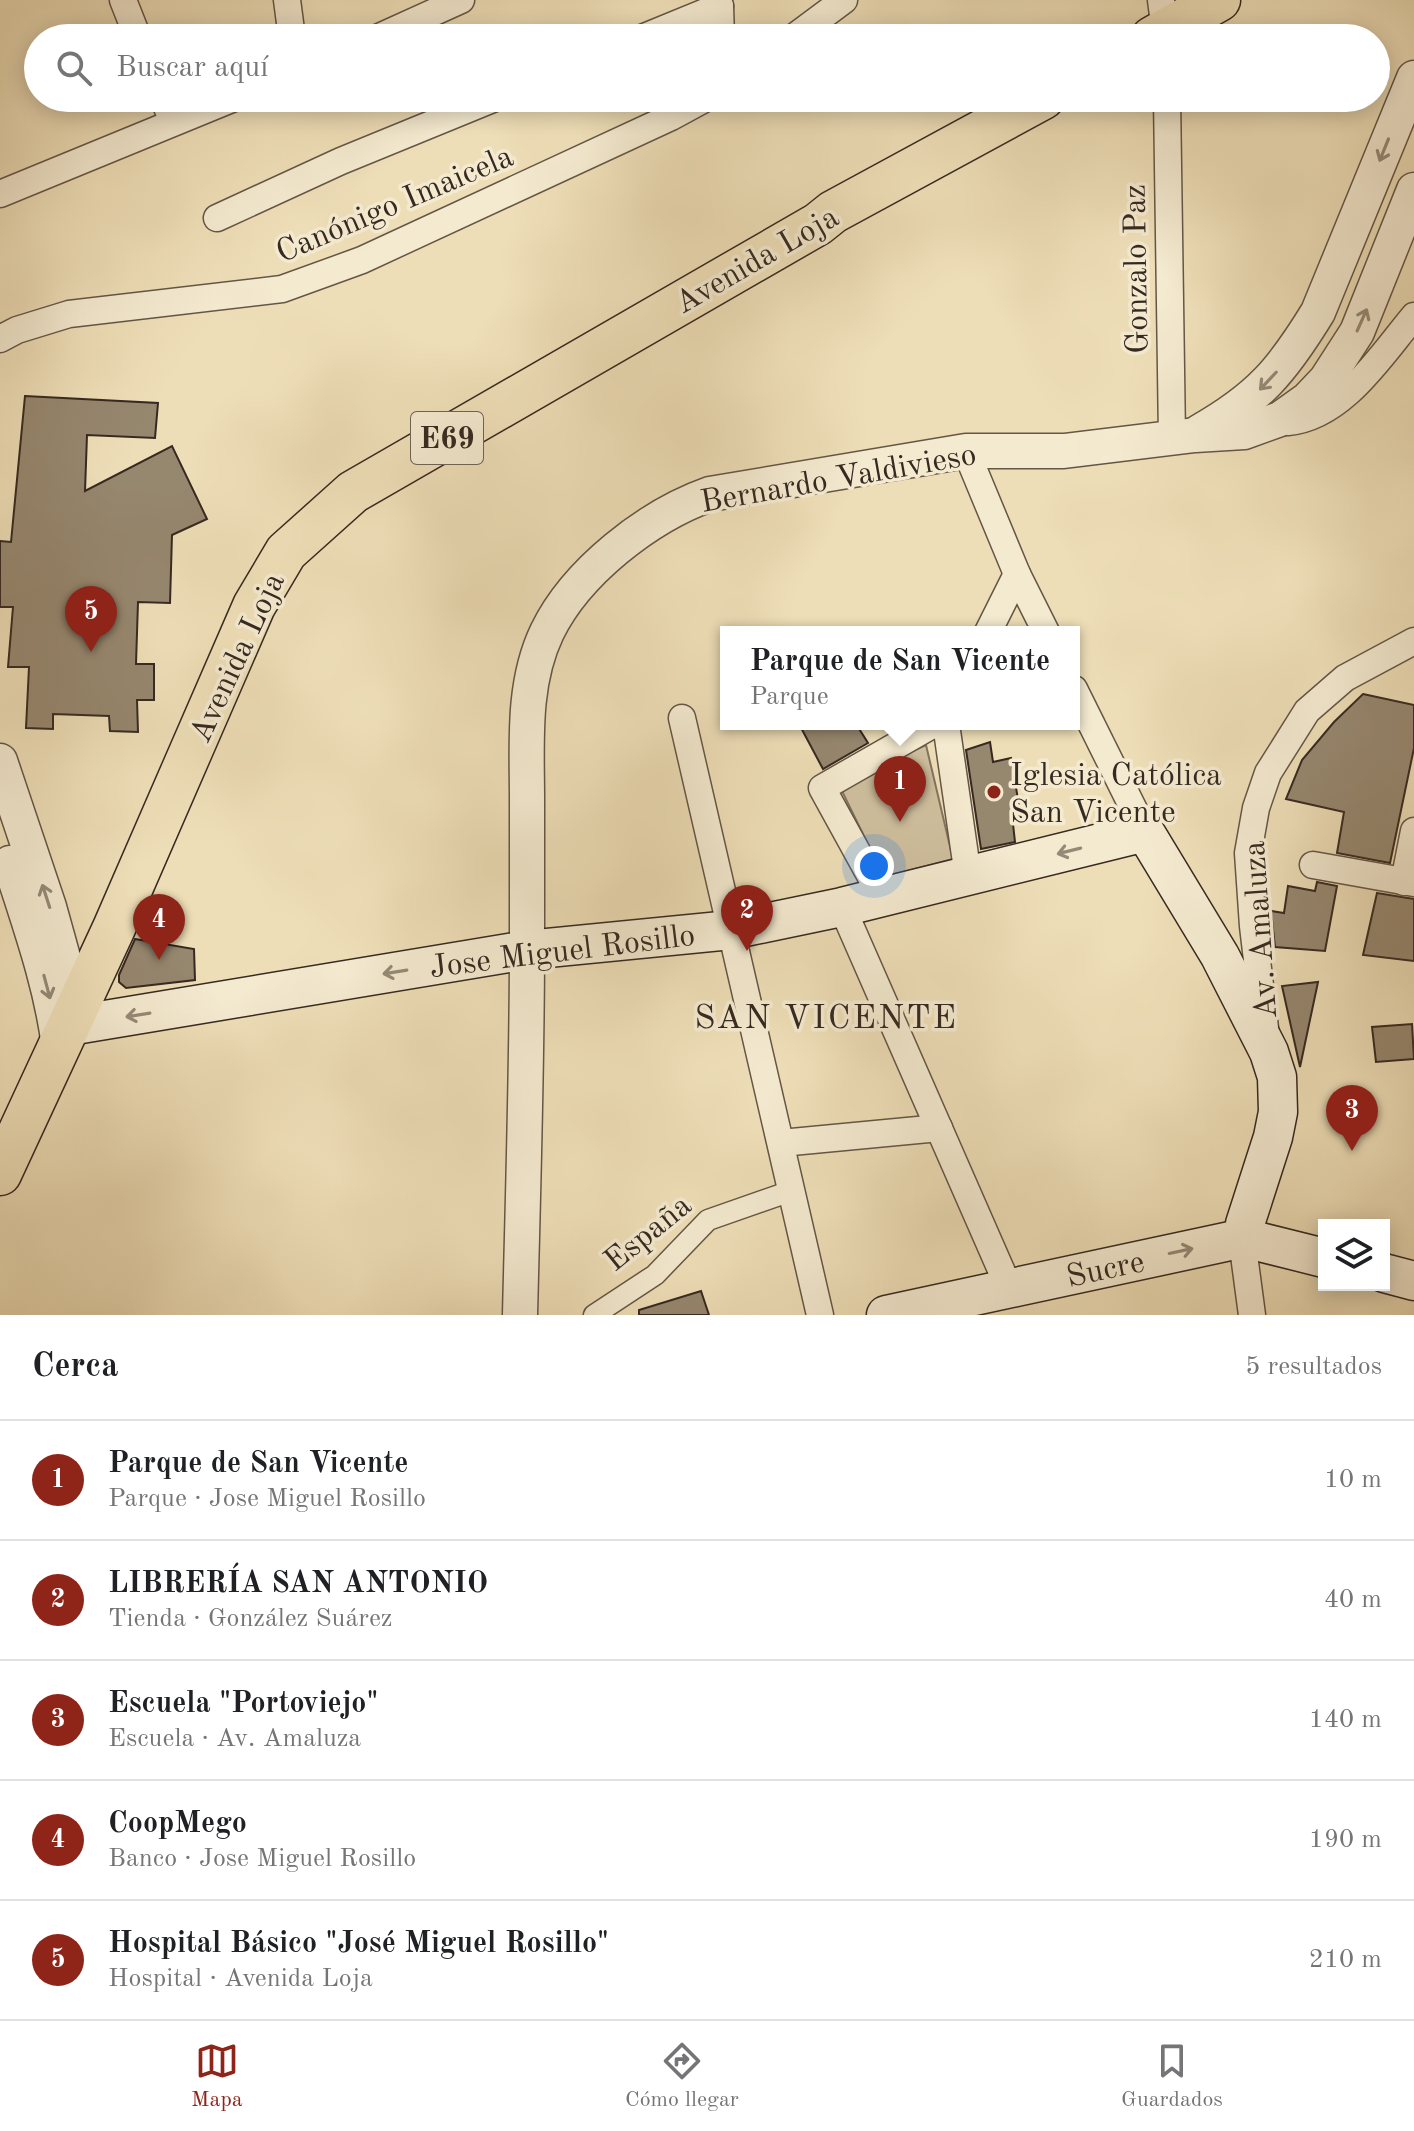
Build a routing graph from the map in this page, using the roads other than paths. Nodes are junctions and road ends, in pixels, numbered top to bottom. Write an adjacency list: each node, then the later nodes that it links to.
1 (123, 0): 7 (street)
2 (287, 0): 8 (street)
3 (461, 0): 9 (street)
4 (844, 0): 12 (street)
5 (1219, 0): 13 (main road)
6 (718, 3): 10 (street); 11 (street)
7 (132, 24)
8 (290, 24)
9 (408, 24)
10 (672, 24)
11 (720, 24)
12 (812, 24)
13 (1167, 24)
14 (1414, 78): 26 (street, Bernardo Valdivieso, one-way to 26)
15 (164, 112): 21 (street)
16 (461, 112): 22 (street)
17 (671, 112): 24 (street, Canónigo Imaicela)
18 (1017, 112): 47 (main road, Avenida Loja / E69)
19 (1168, 112): 26 (street, Gonzalo Paz)
20 (1414, 190): 25 (street, Bernardo Valdivieso, one-way to 20)
21 (0, 194)
22 (217, 218)
23 (1414, 316): 25 (street)
24 (0, 339)
25 (1270, 423): 26 (street, Bernardo Valdivieso)
26 (1183, 436): 27 (street, Bernardo Valdivieso)
27 (966, 451): 28 (street); 46 (street, Bernardo Valdivieso)
28 (1017, 574): 29 (street); 30 (street)
29 (991, 626)
30 (1043, 626)
31 (1414, 641): 48 (street, Av. Amaluza)
32 (1080, 701): 39 (street)
33 (682, 718): 45 (street)
34 (924, 730): 43 (street)
35 (947, 730): 41 (street)
36 (0, 761): 47 (street, one-way to 36)
37 (1414, 831): 42 (street)
38 (0, 832): 47 (street, one-way to 47)
39 (1145, 832): 41 (main road, Jose Miguel Rosillo, one-way to 41); 48 (main road)
40 (1313, 865): 42 (street)
41 (968, 876): 43 (main road, Jose Miguel Rosillo)
42 (1409, 882)
43 (882, 897): 44 (main road, Jose Miguel Rosillo)
44 (842, 907): 45 (main road, Jose Miguel Rosillo); 49 (street)
45 (731, 930): 46 (main road, Jose Miguel Rosillo); 50 (street)
46 (527, 950): 47 (main road, Jose Miguel Rosillo, one-way to 47); 58 (street, Bernardo Valdivieso)
47 (70, 1022): 51 (main road, Avenida Loja / E69)
48 (1269, 1052): 53 (main road, Av. Amaluza)
49 (939, 1128): 50 (street); 57 (street)
50 (781, 1143): 52 (street)
51 (0, 1174)
52 (791, 1191): 59 (street, España); 60 (street)
53 (1244, 1238): 54 (main road, Sucre); 57 (main road, Sucre, one-way to 53); 62 (street)
54 (1318, 1256)
55 (1390, 1275): 56 (main road)
56 (1414, 1281)
57 (1009, 1288): 61 (main road, Sucre)
58 (520, 1315)
59 (594, 1315)
60 (820, 1315)
61 (886, 1315)
62 (1252, 1315)

